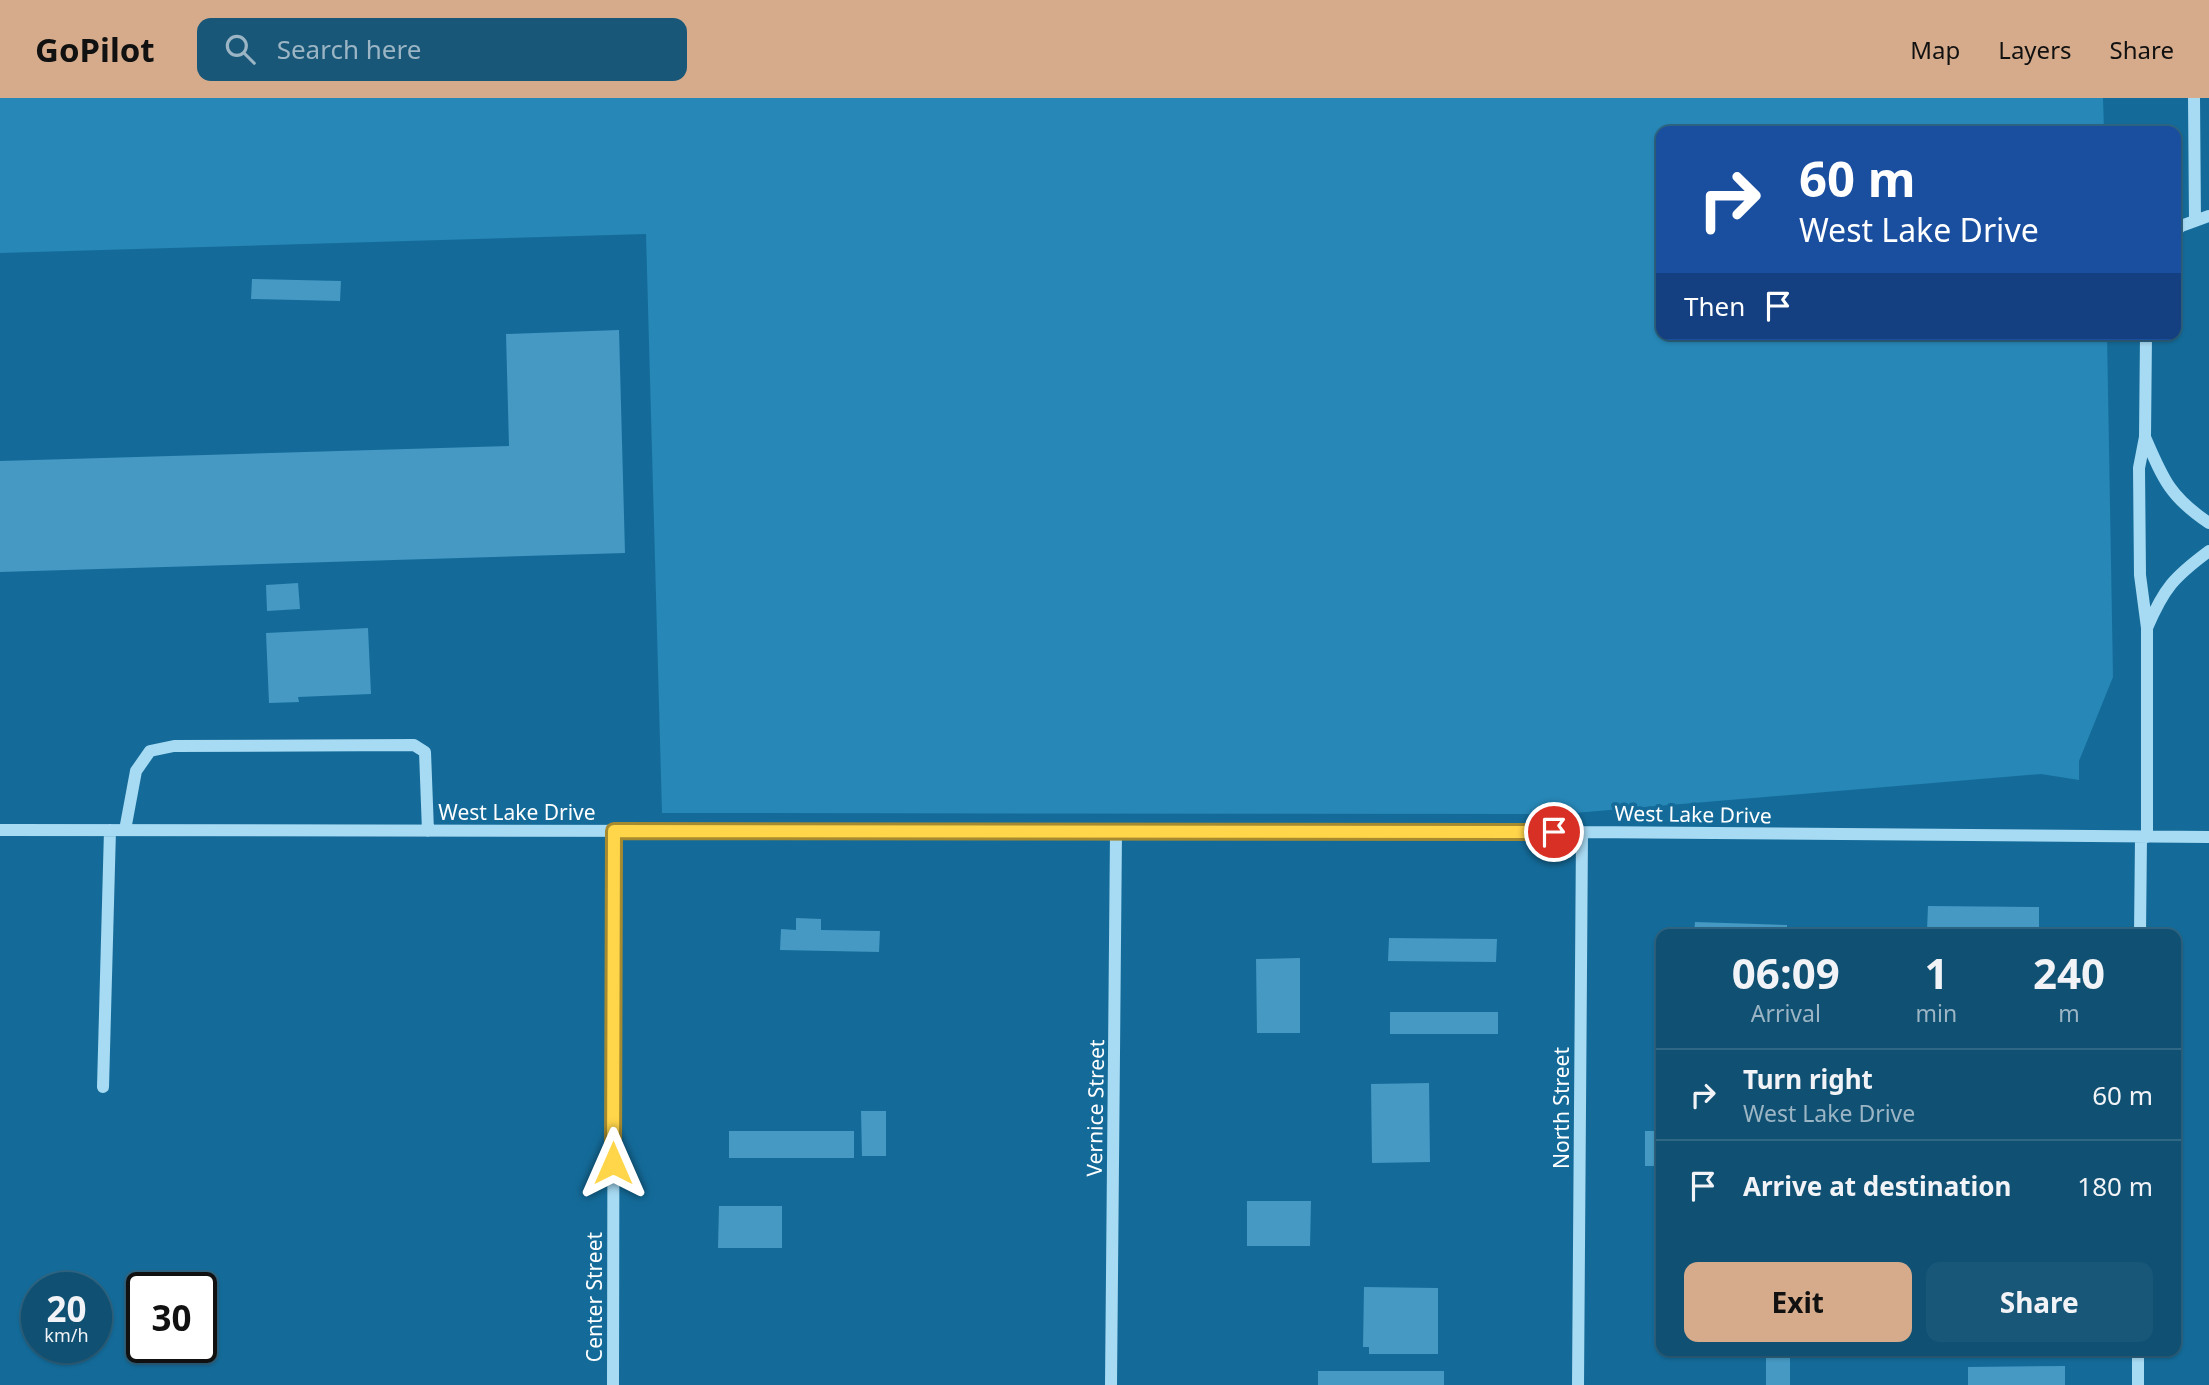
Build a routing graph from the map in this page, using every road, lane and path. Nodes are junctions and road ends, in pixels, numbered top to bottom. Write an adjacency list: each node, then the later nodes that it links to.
1 (2194, 98): 3 (street)
2 (2209, 216): 3 (street)
3 (2195, 221): 4 (street)
4 (2181, 229)
5 (2146, 340): 6 (street)
6 (2145, 437): 7 (street); 9 (street)
7 (2209, 523)
8 (2209, 551): 9 (street)
9 (2147, 628): 17 (street)
10 (0, 830): 11 (street, West Lake Drive)
11 (110, 830): 12 (street, West Lake Drive); 20 (street)
12 (125, 830): 13 (street, West Lake Drive); 13 (street)
13 (428, 831): 14 (street, West Lake Drive)
14 (614, 831): 15 (street, West Lake Drive); 22 (street, Center Street)
15 (1116, 832): 16 (street, West Lake Drive); 23 (street, Vernice Street)
16 (1582, 832): 17 (street, West Lake Drive); 24 (street, North Street)
17 (2144, 837): 18 (street, West Lake Drive); 19 (street)
18 (2209, 837)
19 (2140, 929)
20 (103, 1087)
21 (2138, 1356): 25 (street)
22 (613, 1385)
23 (1111, 1385)
24 (1578, 1385)
25 (2138, 1385)

